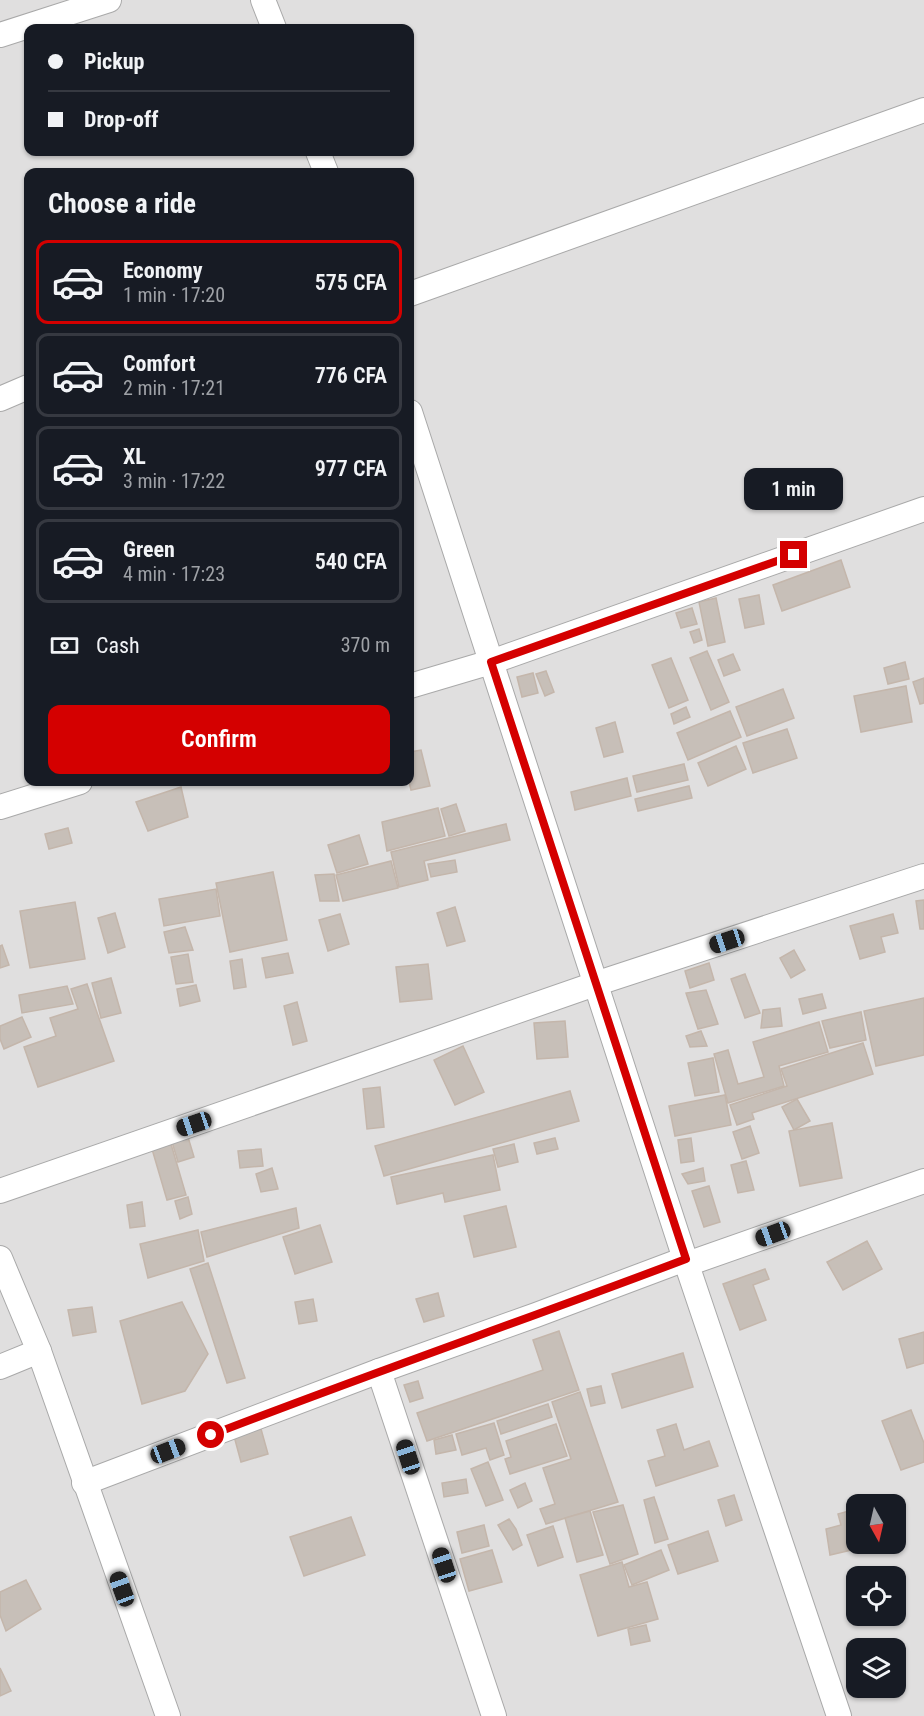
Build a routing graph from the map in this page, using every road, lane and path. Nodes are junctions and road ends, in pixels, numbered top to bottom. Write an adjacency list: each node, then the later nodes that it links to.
1 (109, 0): 3 (street)
2 (263, 0): 4 (street)
3 (34, 24)
4 (272, 24)
5 (24, 27): 6 (street)
6 (0, 35)
7 (924, 110): 8 (street)
8 (414, 293)
9 (24, 389): 10 (street)
10 (0, 399)
11 (414, 424): 13 (street)
12 (924, 509): 13 (street)
13 (491, 662): 14 (street); 18 (street)
14 (414, 685)
15 (67, 786): 16 (street)
16 (0, 807)
17 (924, 876): 18 (street)
18 (595, 984): 20 (street); 22 (street)
19 (924, 1180): 22 (street)
20 (0, 1191)
21 (0, 1258): 23 (street)
22 (686, 1259): 25 (street); 29 (street)
23 (39, 1351): 24 (street); 26 (street)
24 (0, 1367)
25 (379, 1371): 26 (street); 28 (street)
26 (84, 1483): 27 (street)
27 (168, 1716)
28 (494, 1716)
29 (839, 1716)

